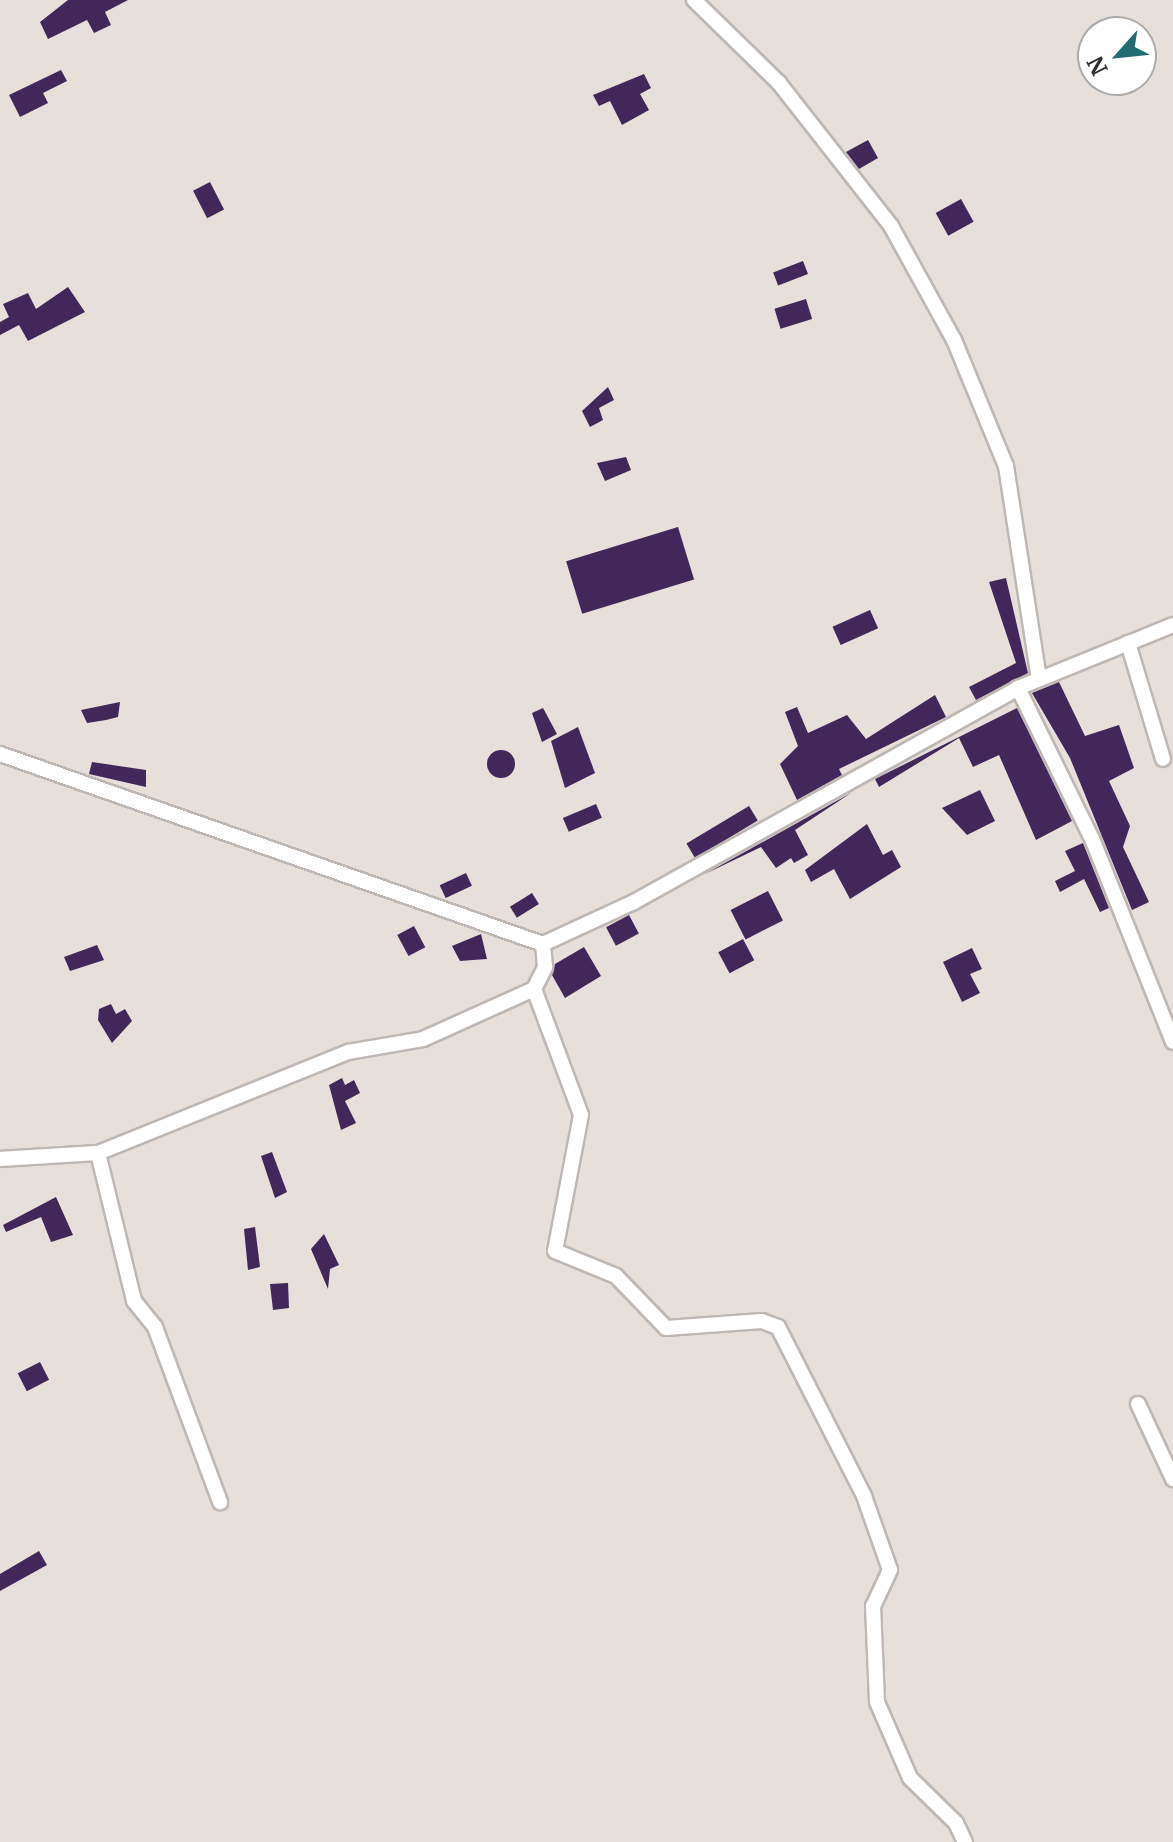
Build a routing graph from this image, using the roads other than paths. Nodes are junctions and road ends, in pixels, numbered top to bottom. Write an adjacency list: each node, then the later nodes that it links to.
1 (694, 0): 4 (street)
2 (1173, 625): 3 (street)
3 (1128, 643): 4 (street); 7 (street)
4 (1039, 678): 5 (street)
5 (1018, 688): 8 (street); 10 (street)
6 (0, 754): 8 (street)
7 (1163, 759)
8 (543, 944): 9 (street)
9 (534, 989): 11 (street); 16 (street)
10 (1173, 1042)
11 (98, 1153): 12 (street); 15 (street)
12 (0, 1159)
13 (1138, 1404): 14 (street)
14 (1173, 1479)
15 (220, 1502)
16 (965, 1842)

